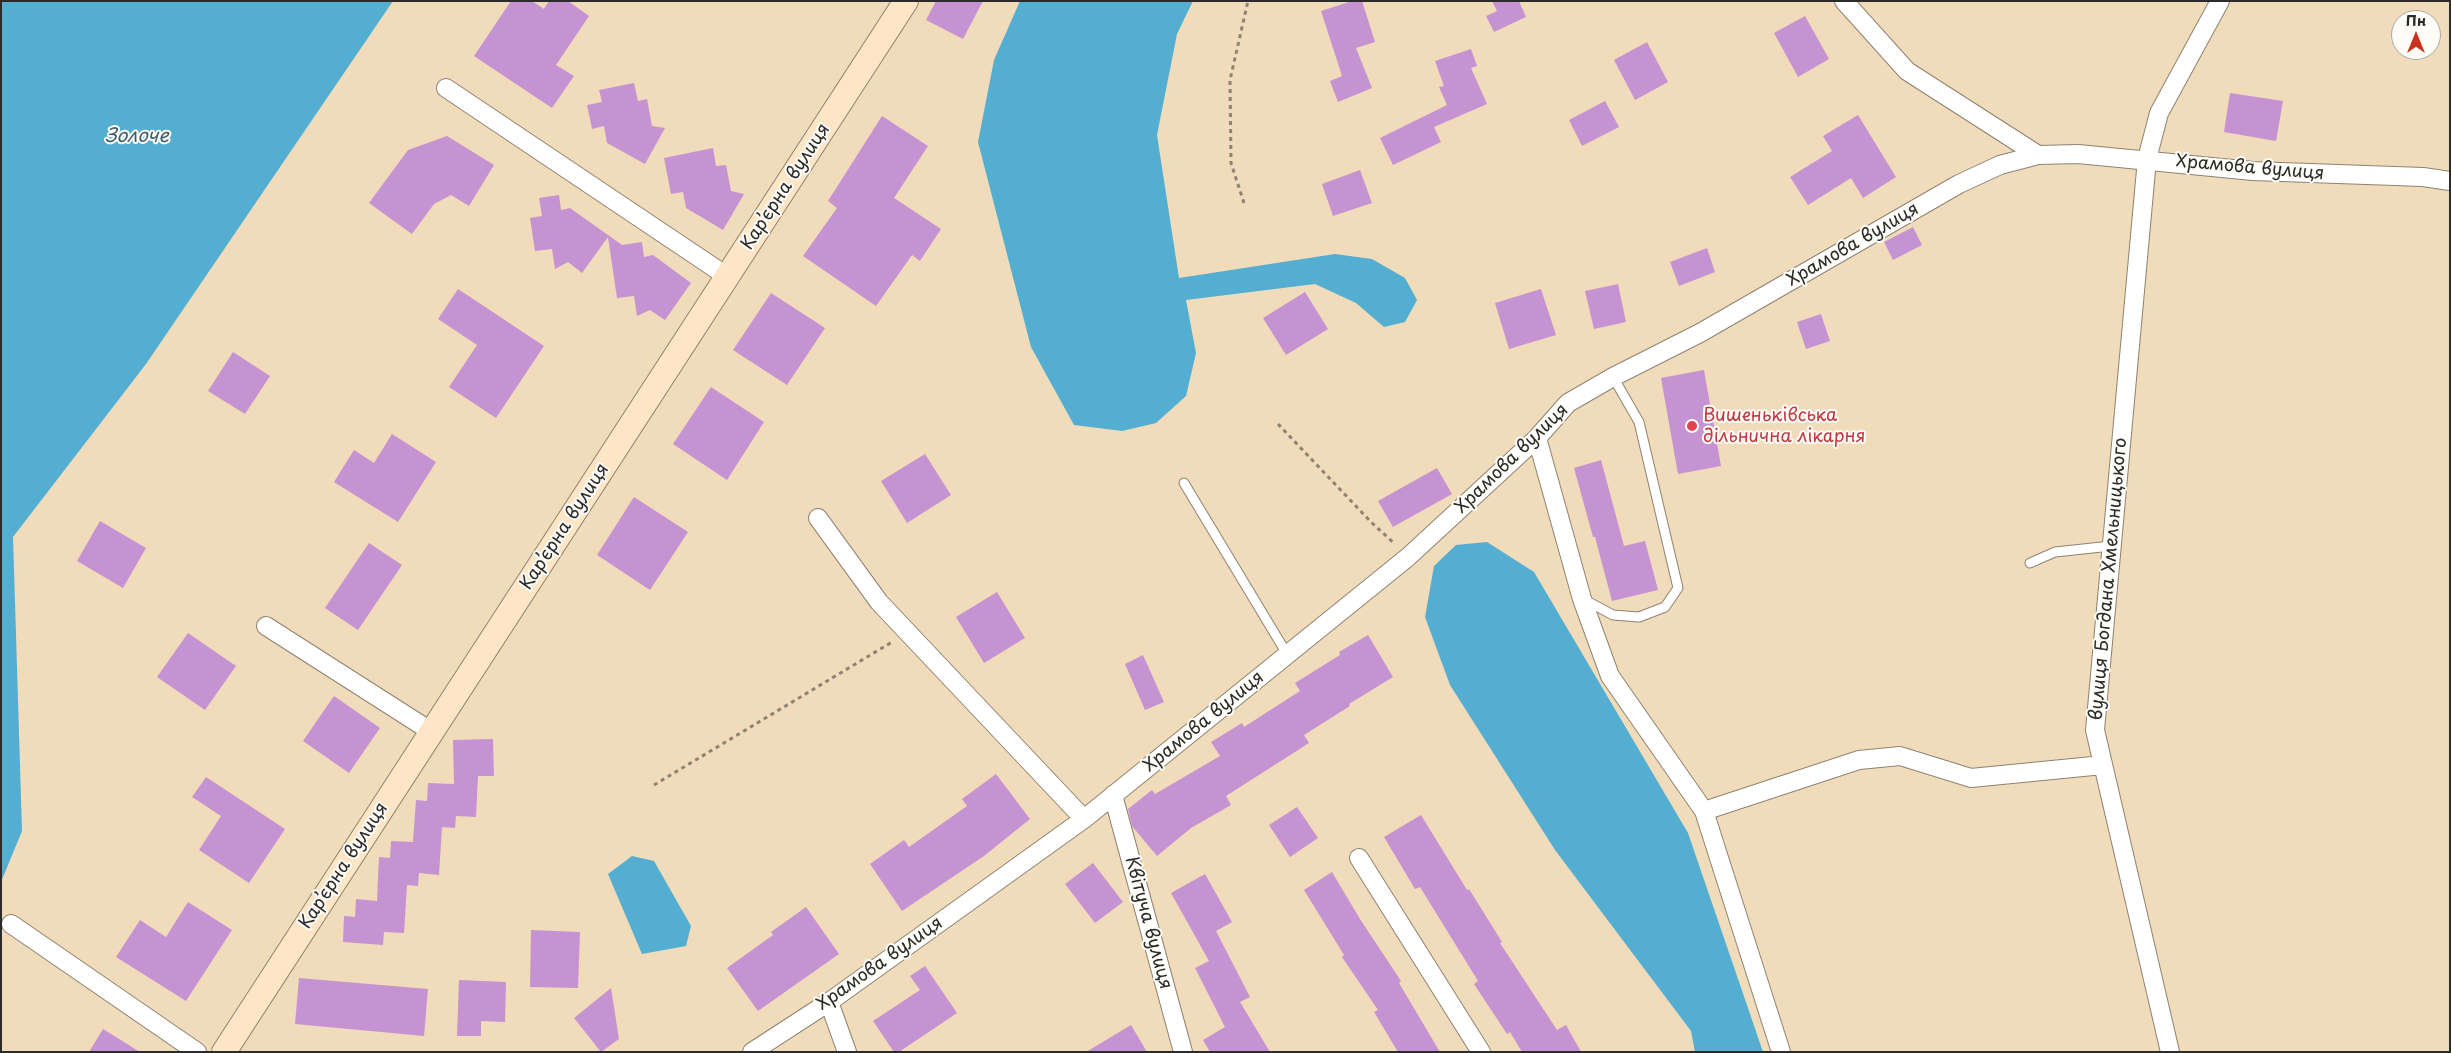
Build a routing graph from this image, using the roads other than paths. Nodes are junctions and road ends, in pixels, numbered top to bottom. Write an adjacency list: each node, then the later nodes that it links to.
1 (906, 1): 8 (street, Карʼєрна вулиця)
2 (1844, 1): 5 (street)
3 (2220, 1): 6 (street, вулиця Богдана Хмельницького)
4 (446, 88): 8 (street)
5 (2038, 155): 6 (street, Храмова вулиця); 9 (street, Храмова вулиця)
6 (2147, 159): 7 (street, Храмова вулиця); 13 (street, вулиця Богдана Хмельницького)
7 (2450, 181)
8 (728, 277): 18 (street, Карʼєрна вулиця)
9 (1613, 377): 10 (street, Храмова вулиця); 15 (lane)
10 (1537, 438): 15 (street); 17 (street, Храмова вулиця)
11 (1184, 484): 17 (lane)
12 (818, 518): 22 (street)
13 (2111, 546): 14 (lane); 19 (street, вулиця Богдана Хмельницького)
14 (2030, 563)
15 (1582, 599): 21 (street)
16 (266, 626): 18 (street)
17 (1288, 654): 20 (street, Храмова вулиця)
18 (432, 732): 27 (street, Карʼєрна вулиця)
19 (2103, 765): 21 (street); 33 (street, вулиця Богдана Хмельницького)
20 (1113, 795): 22 (street, Храмова вулиця); 30 (street, Квітуча вулиця)
21 (1704, 811): 32 (street)
22 (1084, 819): 25 (street, Храмова вулиця)
23 (1359, 858): 31 (street)
24 (11, 924): 26 (street)
25 (829, 1002): 28 (street, Храмова вулиця); 29 (street)
26 (197, 1052)
27 (224, 1052)
28 (752, 1052)
29 (846, 1052)
30 (1183, 1052)
31 (1480, 1052)
32 (1781, 1052)
33 (2170, 1052)

